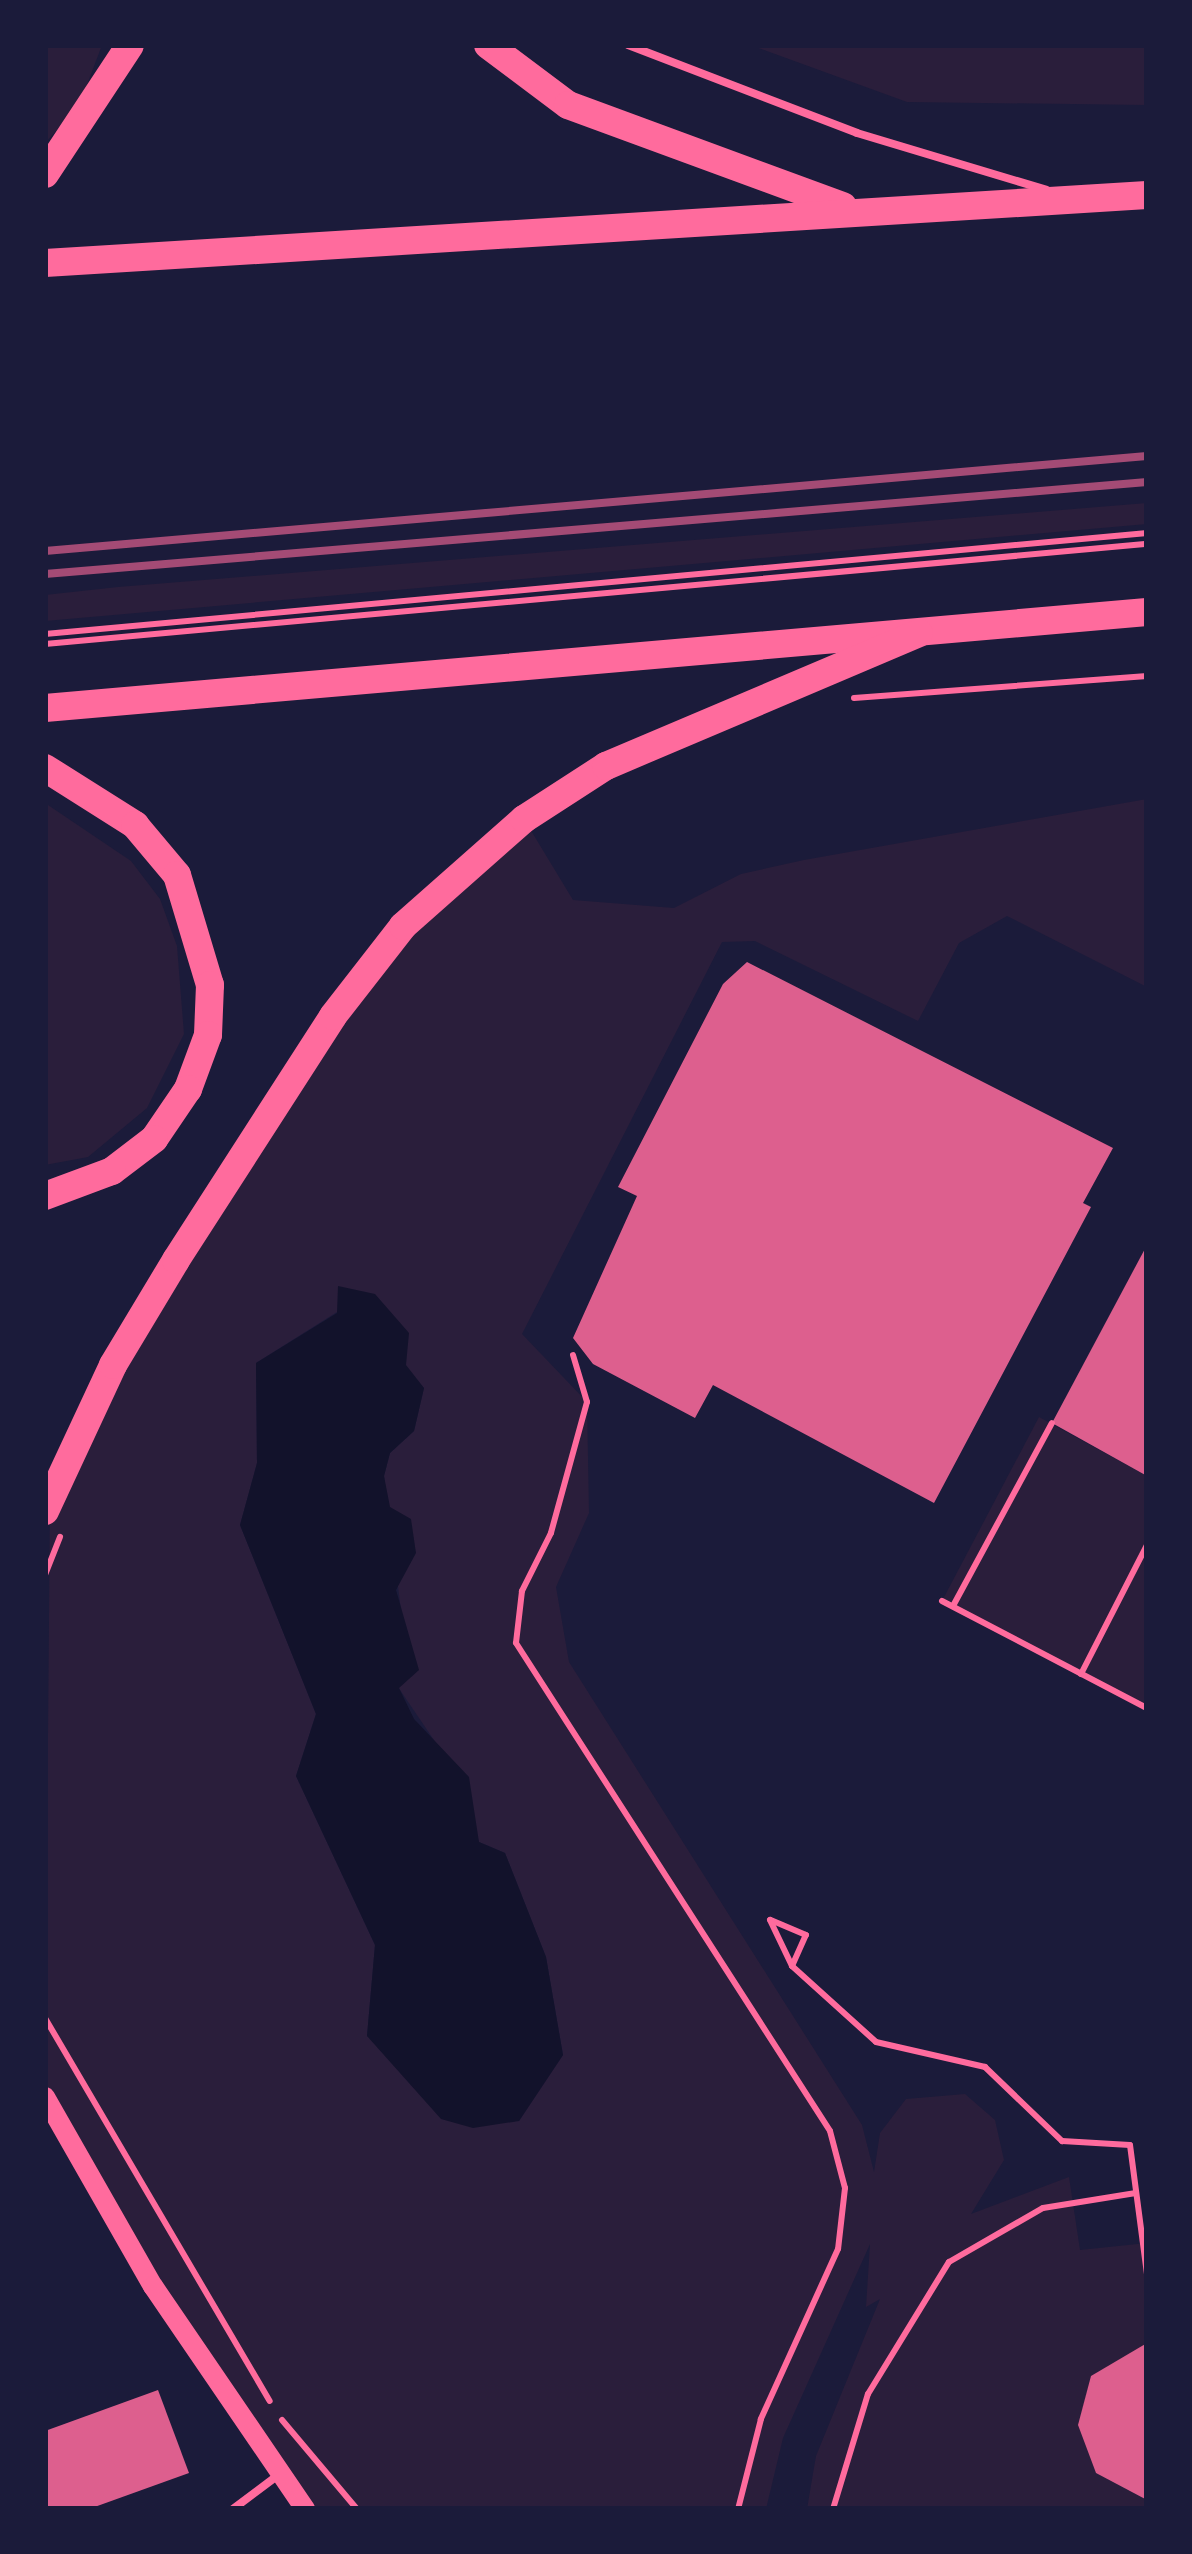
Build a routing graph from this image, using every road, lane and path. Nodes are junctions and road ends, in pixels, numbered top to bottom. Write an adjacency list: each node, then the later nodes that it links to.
1 (130, 45): 4 (highway)
2 (488, 45): 7 (highway)
3 (628, 45): 6 (lane)
4 (45, 174)
5 (1147, 195): 6 (highway)
6 (1080, 199): 7 (highway)
7 (854, 210): 8 (highway)
8 (45, 263)
9 (1147, 533): 13 (path)
10 (1147, 544): 14 (path)
11 (1147, 612): 12 (highway)
12 (919, 632): 17 (highway); 22 (highway)
13 (45, 634)
14 (45, 644)
15 (1147, 676): 16 (path)
16 (842, 699)
17 (45, 708)
18 (45, 768): 19 (highway)
19 (45, 1196)
20 (574, 1355): 38 (path)
21 (1052, 1423): 26 (path)
22 (56, 1515): 24 (path)
23 (1147, 1545): 27 (path)
24 (45, 1574)
25 (942, 1600): 26 (path)
26 (954, 1606): 27 (path)
27 (1080, 1674): 28 (path)
28 (1147, 1708)
29 (792, 1966): 29 (path); 32 (path)
30 (45, 2018): 37 (path)
31 (46, 2100): 34 (main road)
32 (1136, 2193): 33 (path); 39 (path)
33 (1147, 2274)
34 (279, 2474): 35 (lane); 36 (main road)
35 (233, 2509)
36 (305, 2509)
37 (357, 2509)
38 (738, 2509)
39 (833, 2509)

